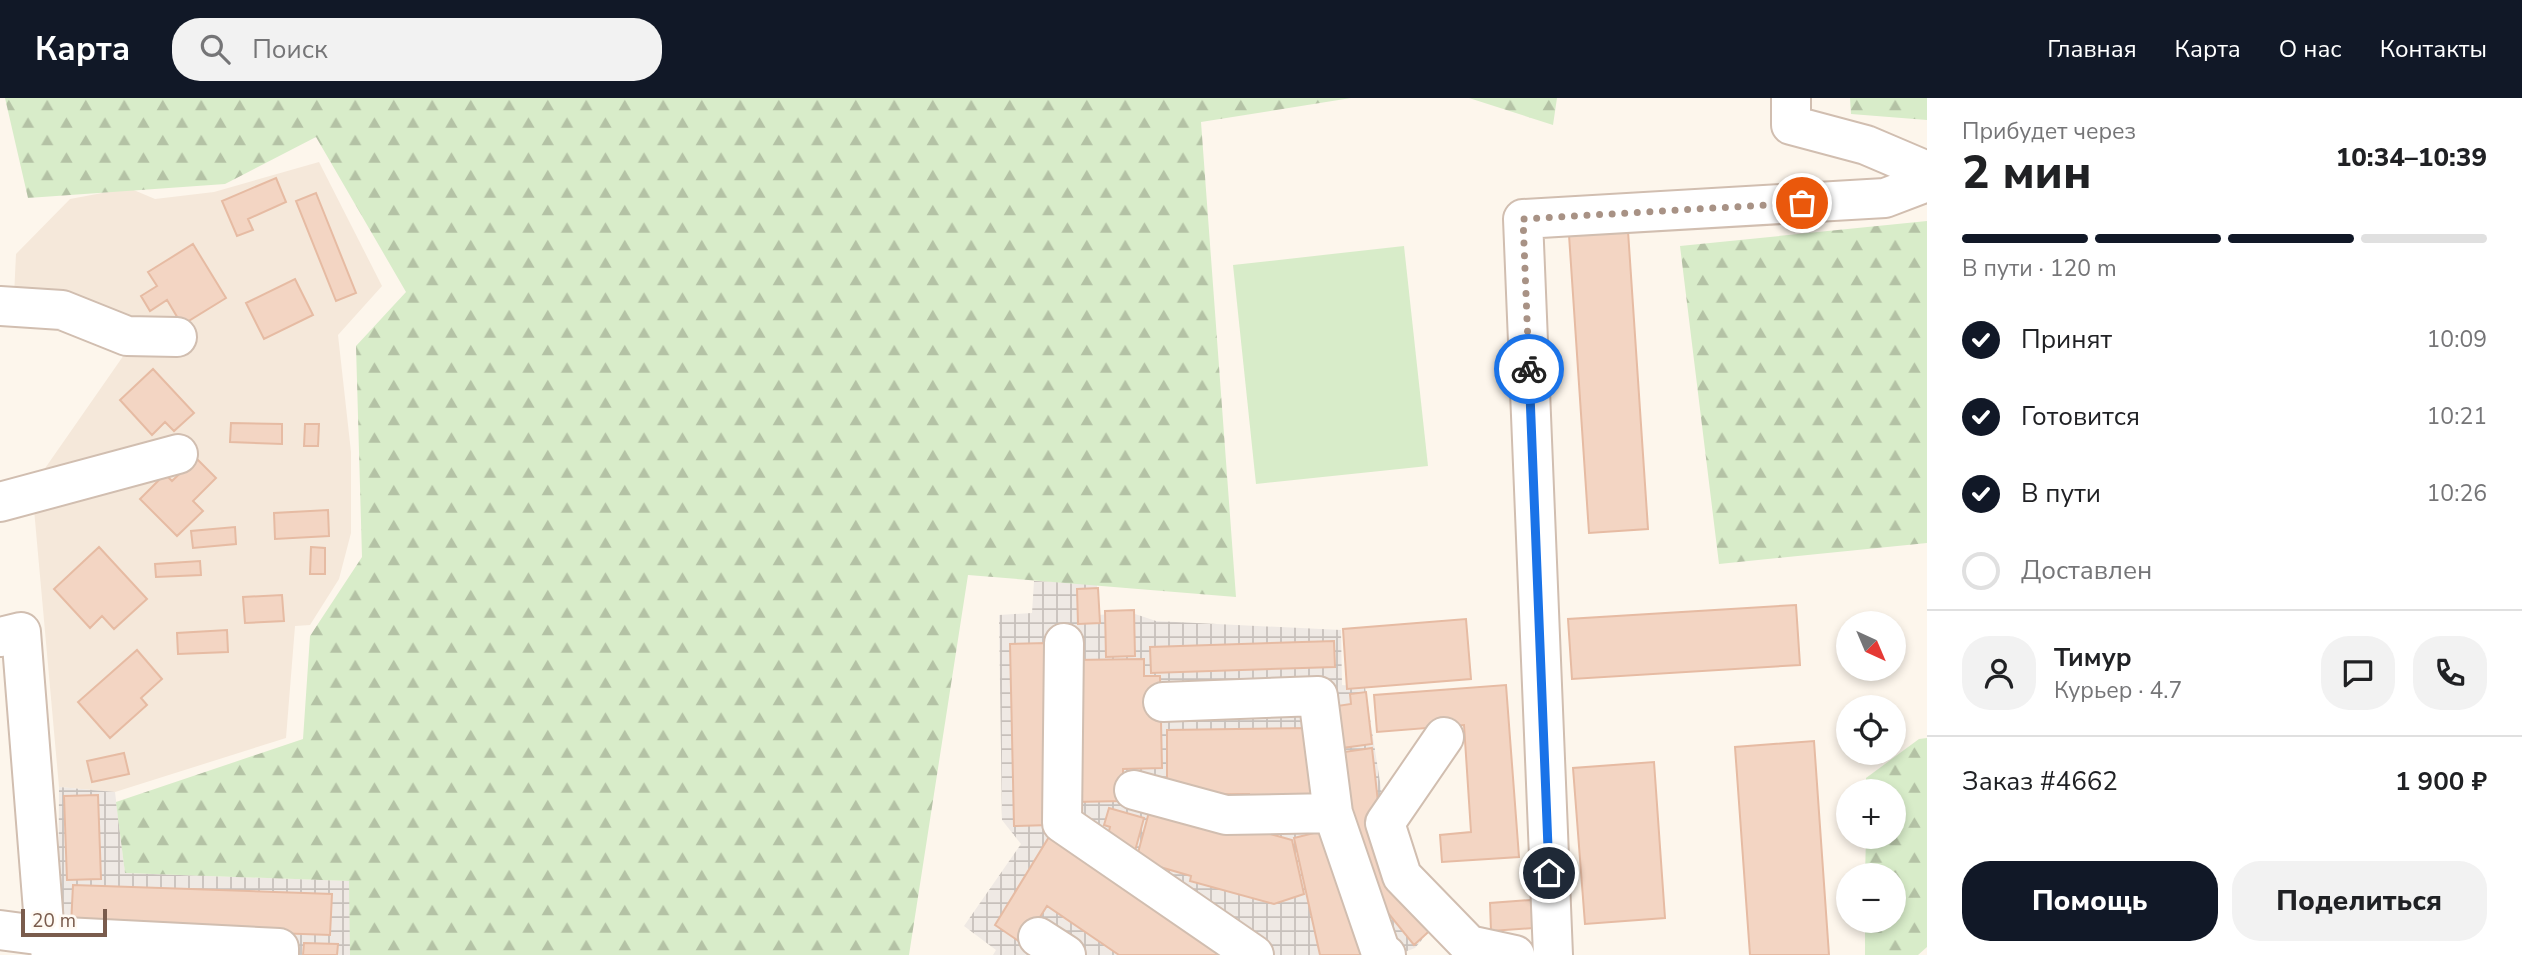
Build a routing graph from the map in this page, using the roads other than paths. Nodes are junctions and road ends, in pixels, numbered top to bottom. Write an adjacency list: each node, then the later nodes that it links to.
1 (1791, 98): 2 (lane)
2 (1927, 171)
3 (1927, 181): 20 (lane)
4 (0, 306): 5 (lane)
5 (177, 337)
6 (178, 454): 7 (lane)
7 (0, 502)
8 (0, 637): 15 (lane)
9 (1064, 643): 17 (lane)
10 (1163, 702): 13 (lane)
11 (1444, 737): 19 (lane)
12 (1134, 790): 13 (lane)
13 (1333, 813): 18 (lane)
14 (0, 930): 15 (lane)
15 (48, 946): 16 (lane)
16 (279, 955)
17 (1254, 955)
18 (1386, 955)
19 (1516, 955)
20 (1553, 955)

